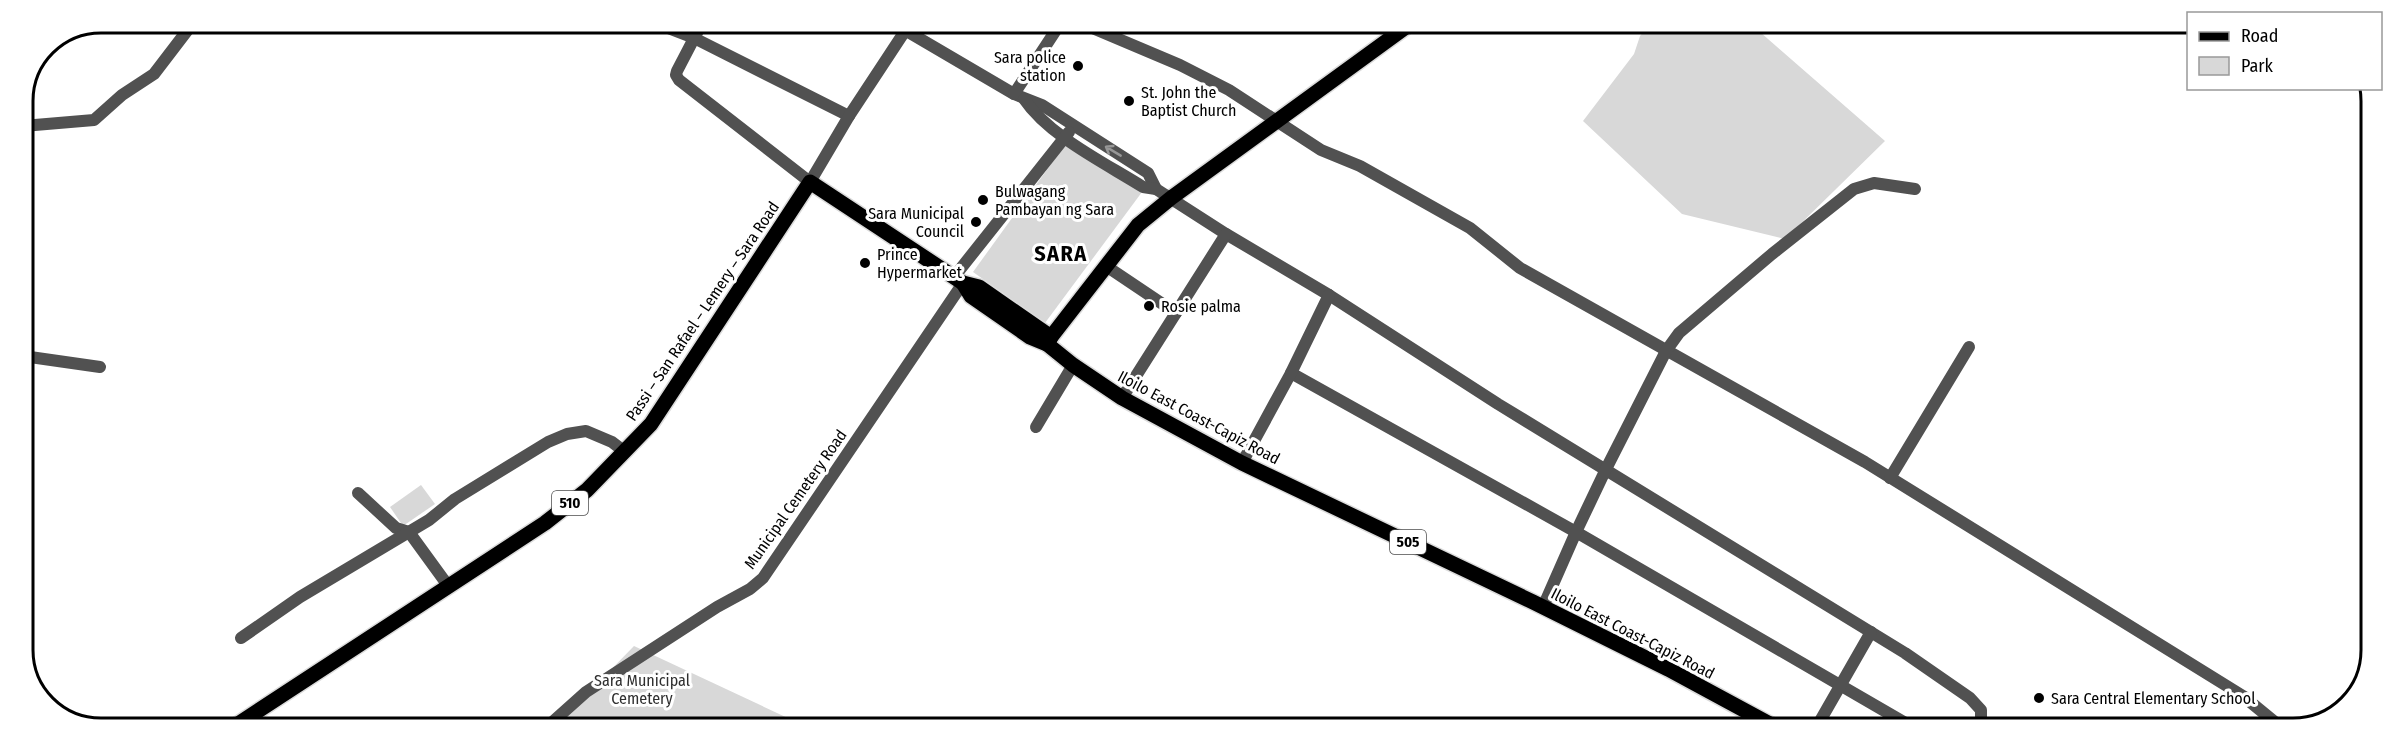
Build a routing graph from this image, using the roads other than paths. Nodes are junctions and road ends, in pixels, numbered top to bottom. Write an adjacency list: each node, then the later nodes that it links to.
1 (185, 33): 13 (street)
2 (681, 33): 9 (street)
3 (697, 33): 9 (street)
4 (904, 33): 11 (street)
5 (908, 33): 10 (street)
6 (1055, 33): 10 (street)
7 (1104, 33): 12 (street)
8 (1398, 33): 12 (main road)
9 (694, 38): 11 (street); 16 (street)
10 (1019, 97): 14 (street); 15 (street)
11 (849, 116): 16 (street)
12 (1277, 121): 19 (main road); 27 (street)
13 (33, 125)
14 (1075, 128): 15 (street, Municipal Cemetery Road); 17 (street, one-way to 14)
15 (1064, 136): 17 (street); 22 (street, Municipal Cemetery Road)
16 (810, 182): 22 (main road); 34 (main road, Passi – San Rafael – Lemery – Sara Road / 510)
17 (1156, 189): 19 (street)
18 (1915, 189): 27 (street)
19 (1171, 198): 20 (street); 21 (main road)
20 (1226, 234): 23 (street); 24 (street)
21 (1106, 266): 24 (street); 25 (main road)
22 (958, 280): 25 (main road); 47 (street, Municipal Cemetery Road)
23 (1329, 295): 31 (street); 36 (street)
24 (1176, 313): 32 (street)
25 (1049, 340): 29 (main road, Iloilo East Coast-Capiz Road / 505)
26 (1969, 347): 37 (street)
27 (1666, 351): 36 (street); 37 (street)
28 (33, 357): 30 (street)
29 (1073, 365): 32 (main road, Iloilo East Coast-Capiz Road / 505); 33 (street)
30 (100, 367)
31 (1291, 373): 35 (street); 40 (street)
32 (1122, 398): 35 (main road, Iloilo East Coast-Capiz Road / 505)
33 (1036, 427)
34 (625, 452): 39 (street); 41 (main road, Passi – San Rafael – Lemery – Sara Road / 510)
35 (1242, 463): 42 (main road, Iloilo East Coast-Capiz Road / 505)
36 (1606, 469): 40 (street); 43 (street)
37 (1890, 478): 52 (street)
38 (358, 493): 39 (street)
39 (409, 532): 41 (street); 44 (street)
40 (1576, 532): 42 (street); 45 (street)
41 (449, 587): 46 (main road, Passi – San Rafael – Lemery – Sara Road / 510)
42 (1543, 607): 48 (main road, Iloilo East Coast-Capiz Road / 505)
43 (1871, 632): 45 (street); 51 (street)
44 (241, 638)
45 (1840, 684): 49 (street); 50 (street)
46 (247, 718)
47 (557, 718)
48 (1759, 718)
49 (1821, 718)
50 (1897, 718)
51 (1981, 718)
52 (2269, 718)

